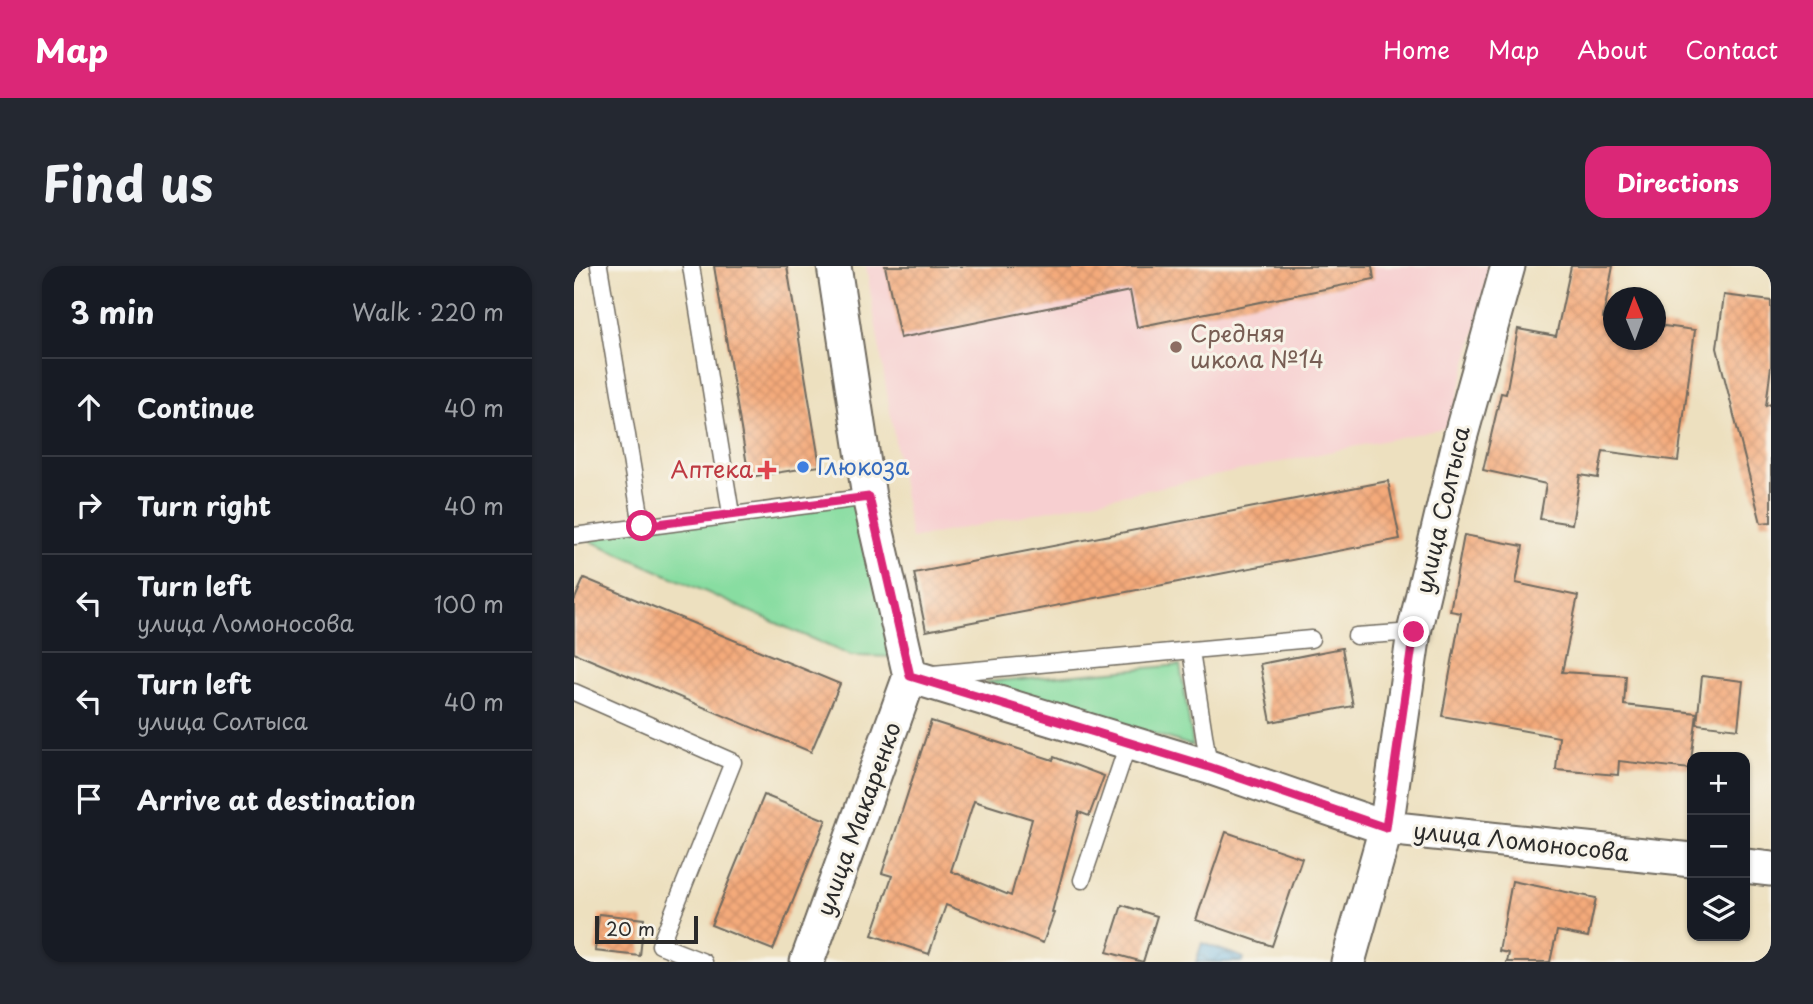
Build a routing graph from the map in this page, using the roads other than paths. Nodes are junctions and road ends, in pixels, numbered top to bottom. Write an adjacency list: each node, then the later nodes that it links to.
1 (599, 266): 7 (lane)
2 (691, 266): 6 (lane)
3 (834, 266): 5 (street)
4 (1508, 266): 9 (street, улица Солтыса)
5 (869, 497): 6 (lane); 13 (street)
6 (731, 514): 7 (lane)
7 (642, 526): 8 (lane)
8 (574, 536)
9 (1414, 632): 10 (lane); 17 (street, улица Солтыса)
10 (1356, 636)
11 (1311, 639): 12 (lane)
12 (1191, 651): 13 (lane); 16 (lane)
13 (910, 676): 15 (street, улица Ломоносова); 23 (street, улица Макаренко)
14 (574, 692): 22 (lane)
15 (1129, 741): 16 (street, улица Ломоносова); 21 (lane)
16 (1209, 767): 17 (street, улица Ломоносова)
17 (1386, 828): 18 (street, улица Ломоносова); 24 (street, улица Солтыса)
18 (1687, 859)
19 (1750, 867): 20 (street)
20 (1771, 869)
21 (1082, 880)
22 (704, 962)
23 (807, 962)
24 (1348, 962)

